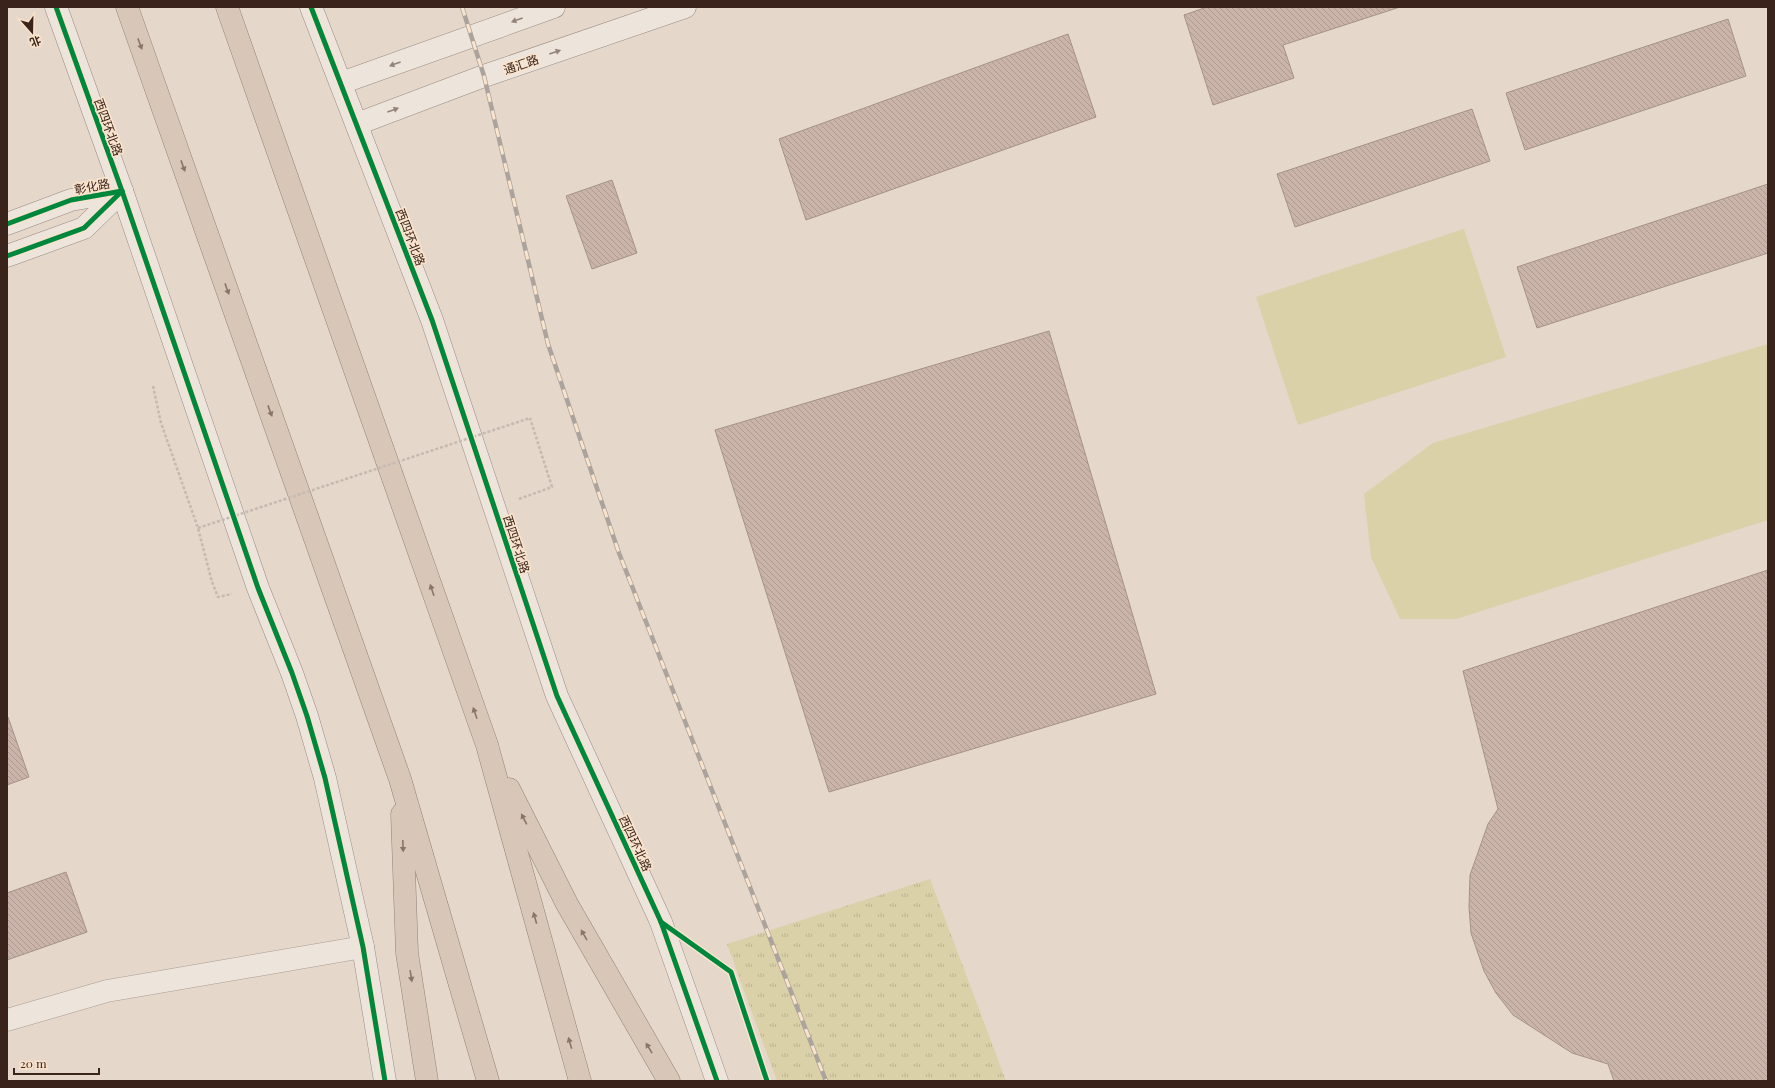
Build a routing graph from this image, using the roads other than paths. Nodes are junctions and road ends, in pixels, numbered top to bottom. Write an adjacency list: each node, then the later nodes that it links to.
1 (56, 7): 9 (street, 西四环北路)
2 (127, 7): 13 (highway, one-way to 13)
3 (227, 7): 12 (highway, one-way to 3)
4 (311, 7): 7 (street, 西四环北路)
5 (554, 7): 7 (street, one-way to 7)
6 (685, 7): 8 (street, 通汇路, one-way to 6)
7 (341, 83): 8 (street, 西四环北路)
8 (357, 124): 21 (street, 西四环北路)
9 (122, 191): 10 (street, 彰化路); 11 (street, 彰化路); 14 (street, 西四环北路)
10 (7, 224)
11 (7, 256)
12 (487, 745): 19 (highway, one-way to 12); 20 (highway, one-way to 12)
13 (400, 779): 17 (highway, one-way to 17); 18 (highway)
14 (363, 947): 15 (street); 16 (street, 西四环北路)
15 (7, 1020)
16 (385, 1081)
17 (427, 1081)
18 (488, 1081)
19 (580, 1081)
20 (669, 1081)
21 (717, 1081)

